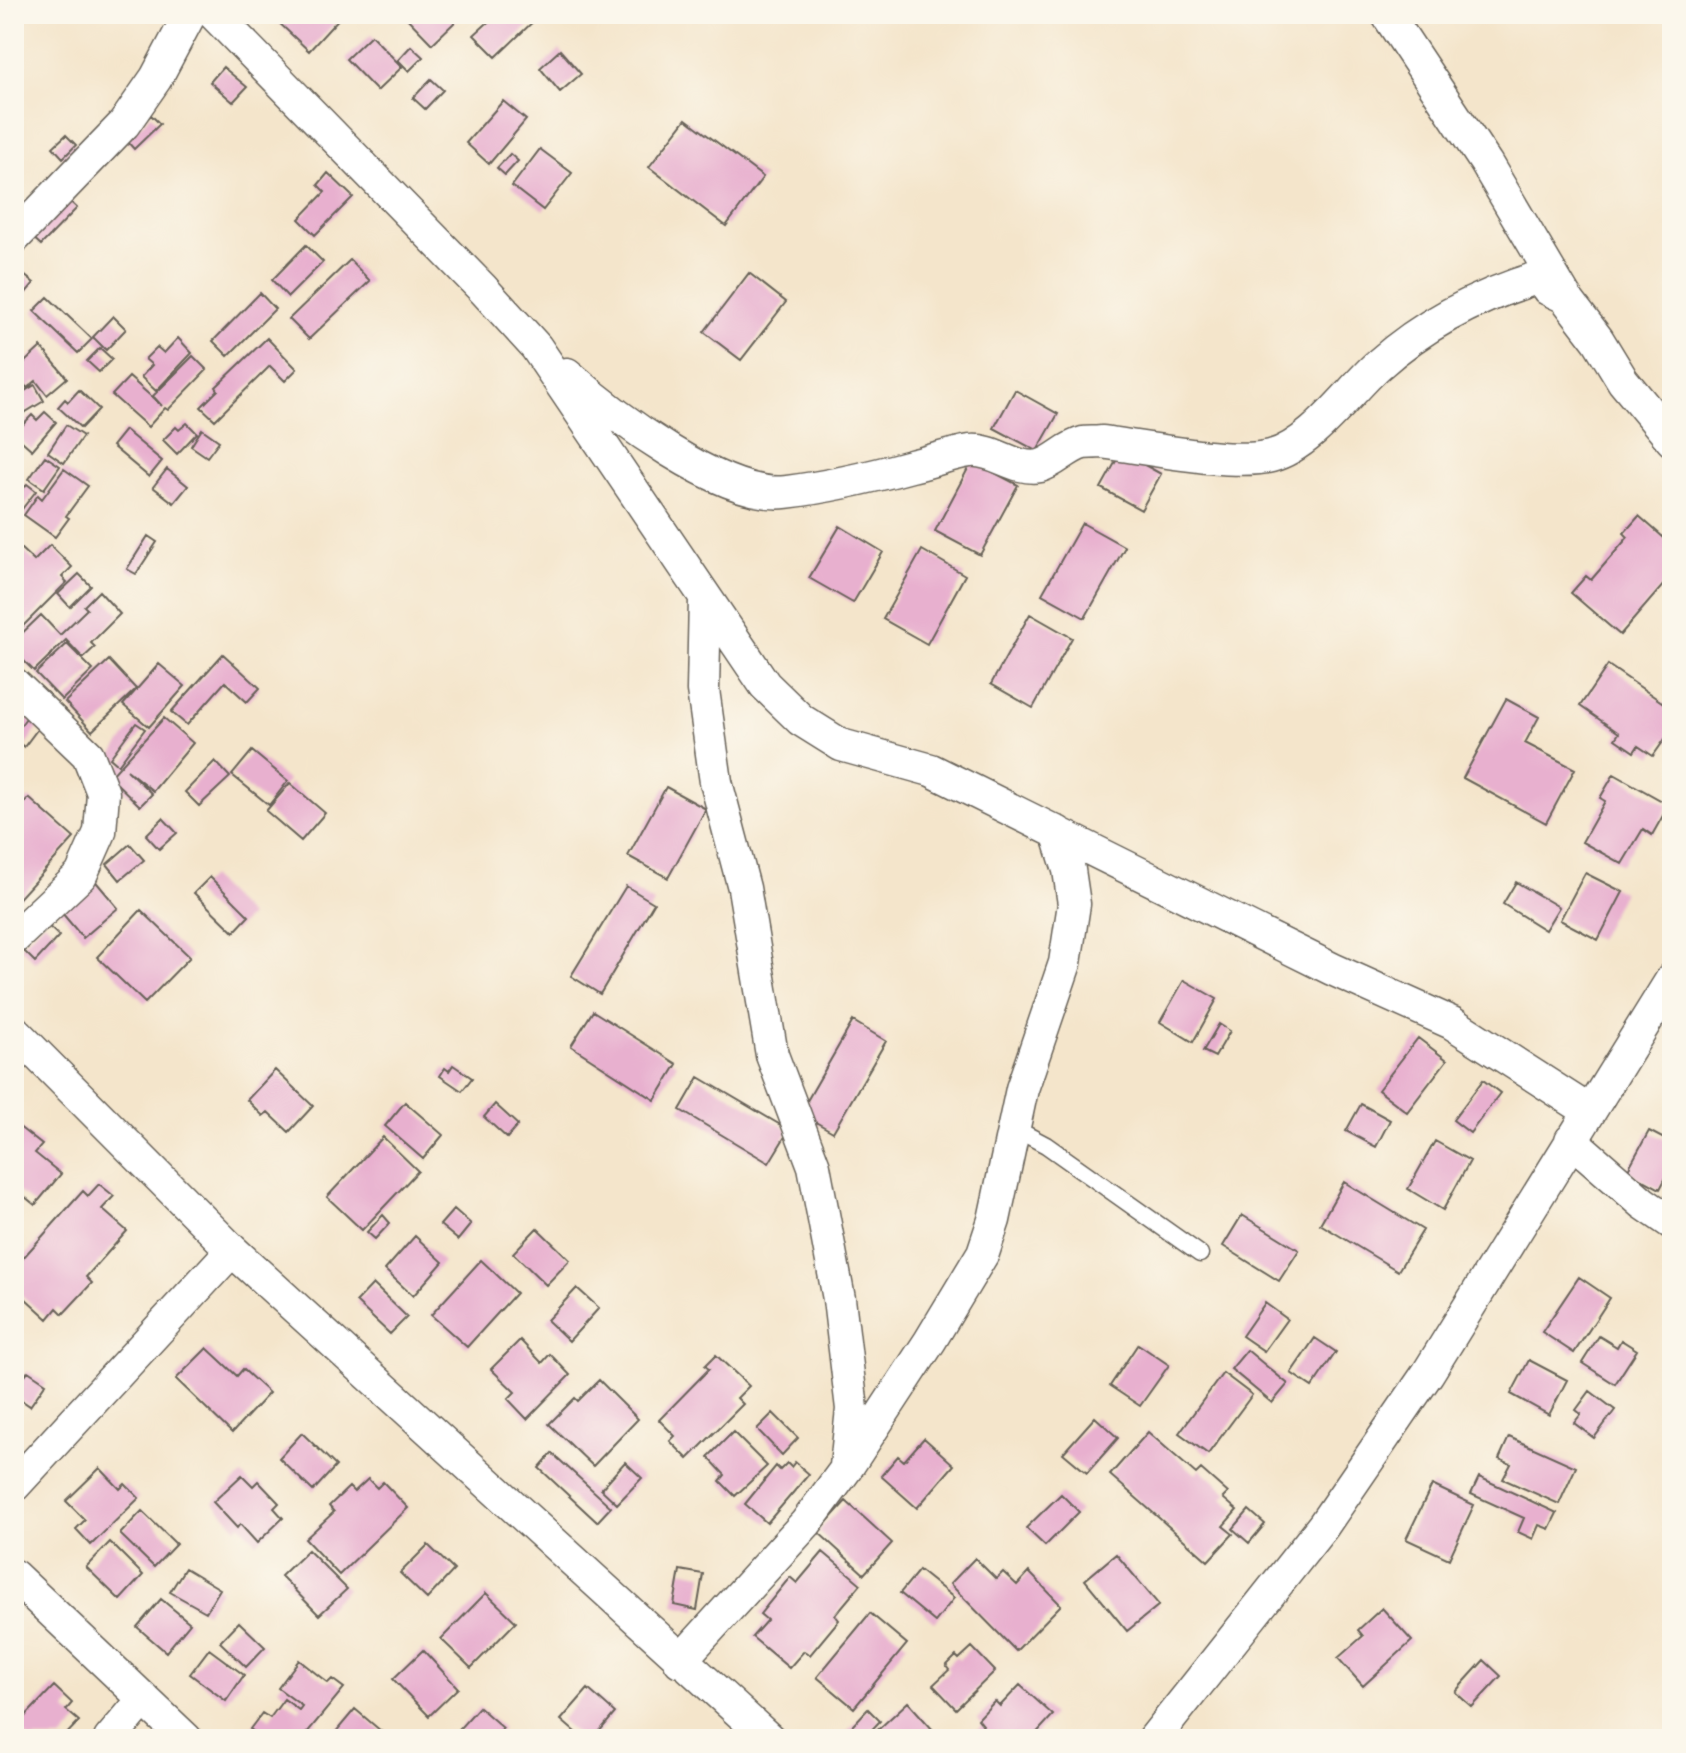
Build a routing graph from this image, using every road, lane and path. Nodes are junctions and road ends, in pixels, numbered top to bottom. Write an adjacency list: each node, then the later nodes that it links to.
1 (190, 14): 4 (street)
2 (214, 14): 6 (street)
3 (1387, 14): 5 (street)
4 (14, 238)
5 (1557, 285): 6 (street); 7 (street)
6 (536, 347): 9 (street)
7 (1661, 414): 8 (street)
8 (1672, 440)
9 (705, 598): 11 (street); 22 (street)
10 (14, 684): 12 (street)
11 (1057, 832): 15 (street); 16 (street)
12 (14, 938)
13 (1672, 979): 15 (street)
14 (14, 1031): 19 (street)
15 (1589, 1111): 17 (street)
16 (1012, 1127): 20 (lane); 22 (street)
17 (1571, 1140): 18 (street); 29 (street)
18 (1672, 1223)
19 (232, 1250): 21 (street); 24 (street)
20 (1200, 1254)
21 (21, 1466)
22 (846, 1469): 24 (street)
23 (14, 1576): 25 (street)
24 (680, 1661): 28 (street)
25 (144, 1699): 26 (street); 27 (street)
26 (110, 1739)
27 (186, 1739)
28 (769, 1739)
29 (1154, 1739)

